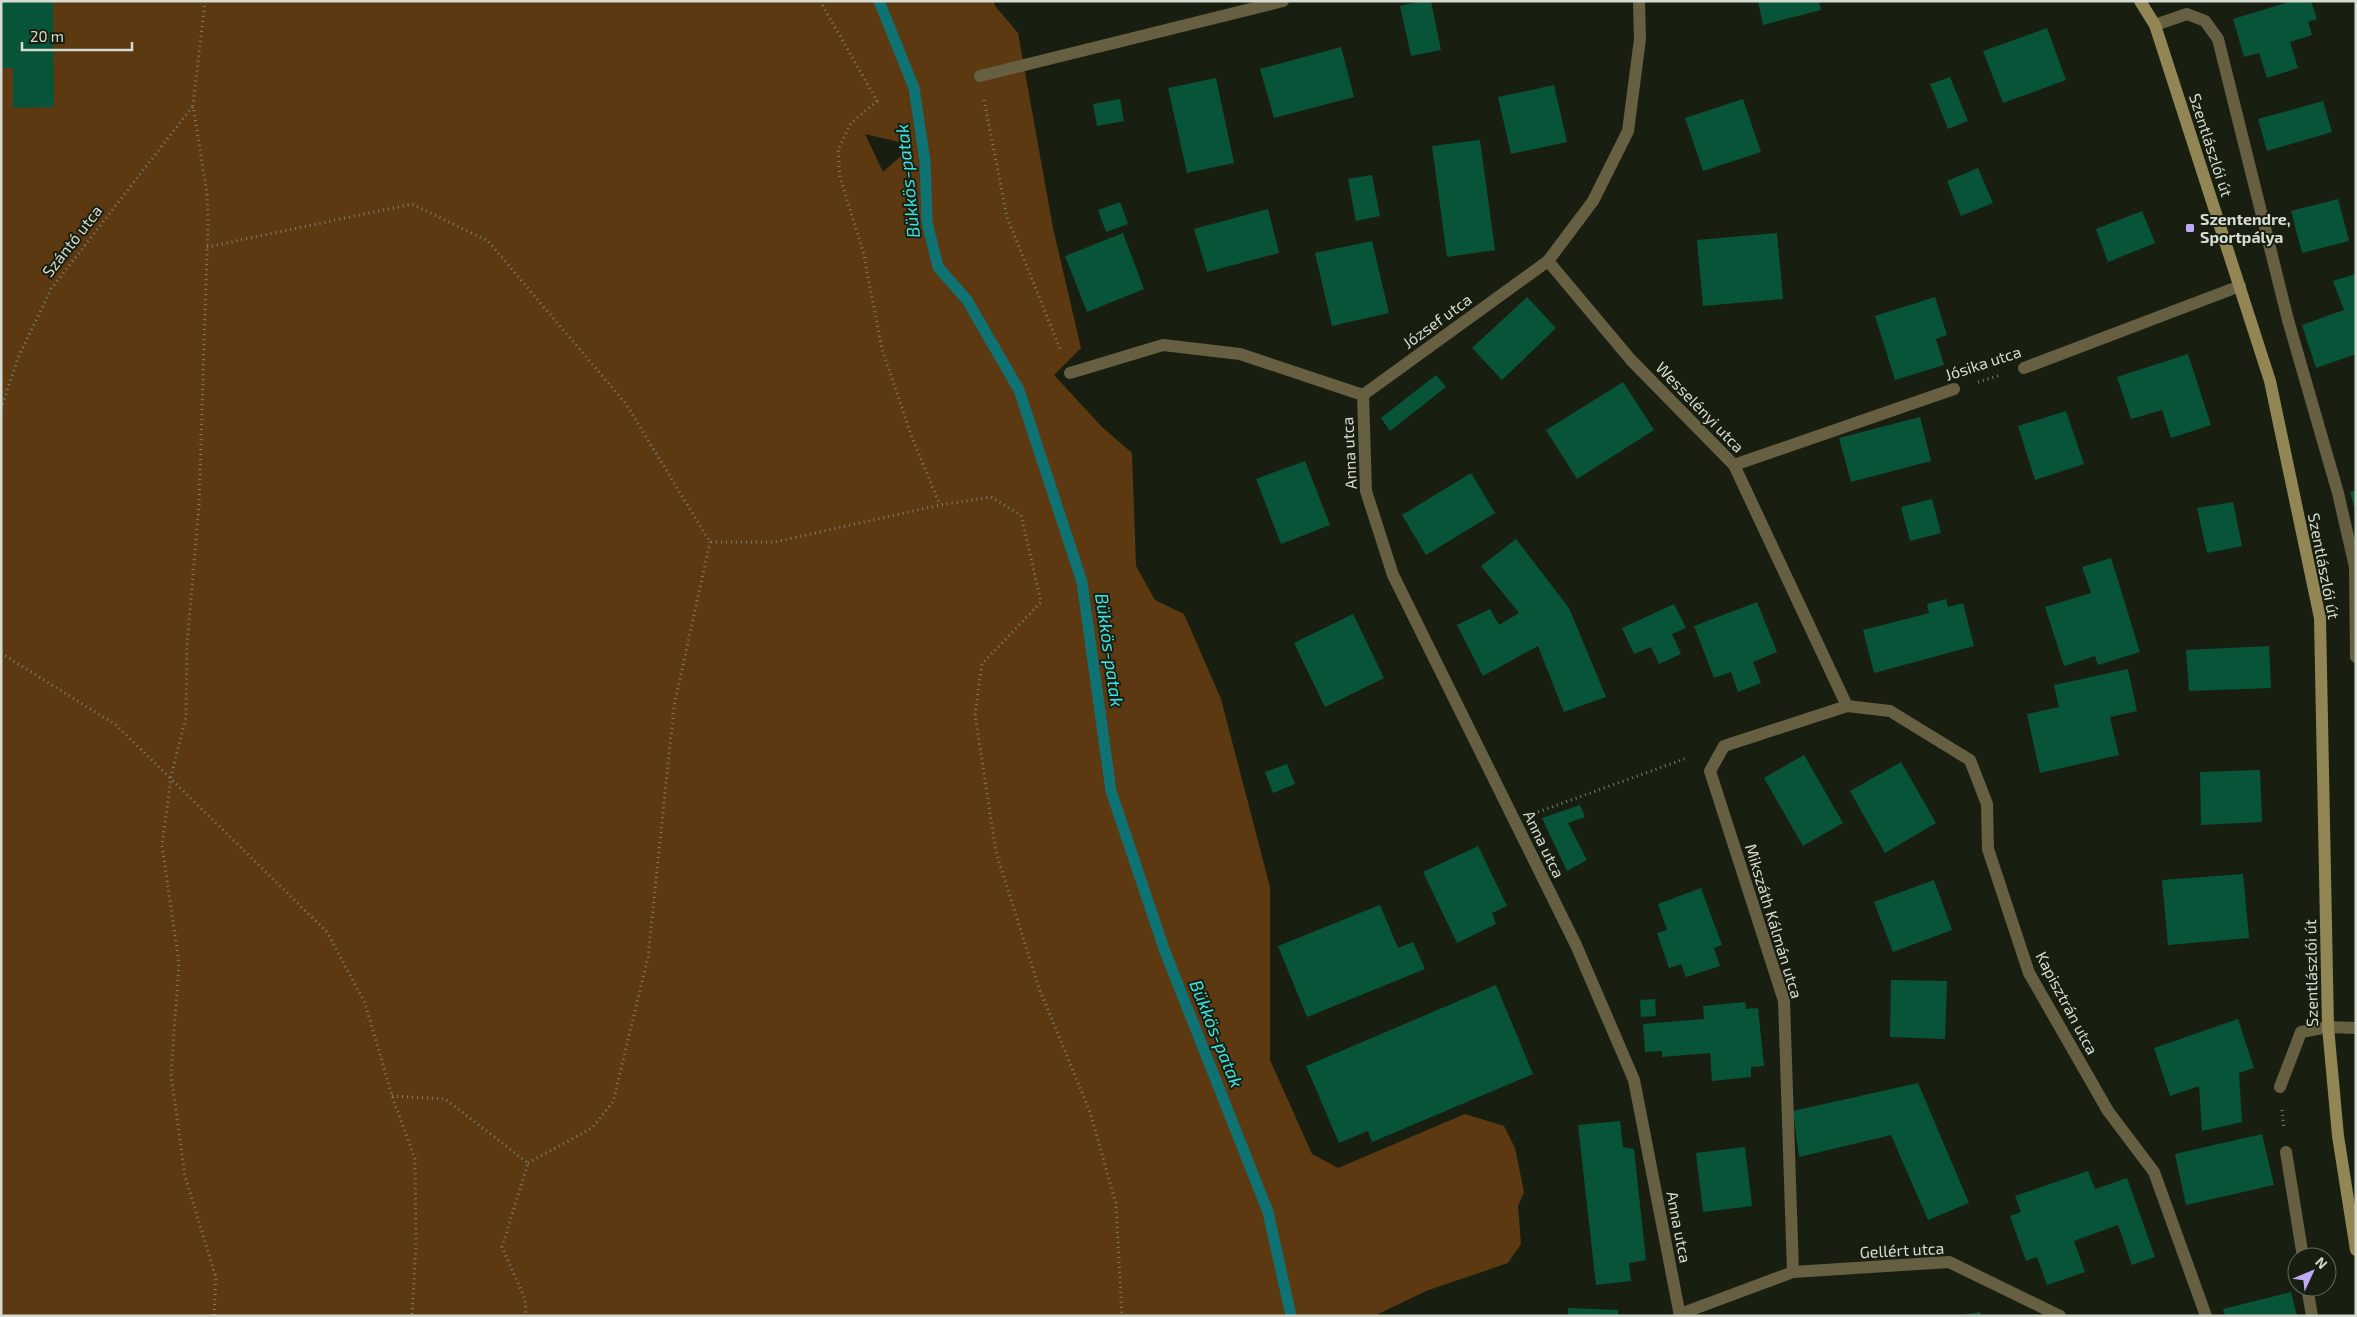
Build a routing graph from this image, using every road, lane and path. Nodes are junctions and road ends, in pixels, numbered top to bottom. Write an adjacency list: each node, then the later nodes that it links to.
1 (205, 1): 9 (path)
2 (820, 1): 19 (path)
3 (1283, 1): 8 (street)
4 (1639, 1): 11 (street, József utca)
5 (2140, 1): 6 (main road, Szentlászlói út)
6 (2148, 7): 7 (main road, Szentlászlói út)
7 (2154, 25): 12 (main road, Szentlászlói út); 22 (street)
8 (980, 76): 14 (path)
9 (193, 106): 10 (path); 17 (path, Szántó utca)
10 (207, 247): 20 (path); 25 (path)
11 (1548, 261): 16 (street, József utca); 18 (street, Wesselényi utca)
12 (2240, 286): 13 (street, Jósika utca); 27 (main road, Szentlászlói út)
13 (2024, 368): 15 (path, Jósika utca)
14 (1070, 373): 16 (street)
15 (1954, 389): 18 (street, Jósika utca)
16 (1363, 395): 26 (street, Anna utca)
17 (1, 409)
18 (1734, 465): 23 (street, Wesselényi utca)
19 (940, 505): 20 (path); 41 (path)
20 (710, 542): 32 (path)
21 (1, 652): 25 (path)
22 (2356, 657)
23 (1847, 706): 24 (street); 43 (street, Kapisztrán utca)
24 (1710, 771): 26 (path); 35 (street, Mikszáth Kálmán utca)
25 (171, 778): 30 (path); 38 (path)
26 (1515, 820): 37 (street, Anna utca)
27 (2328, 1028): 28 (street); 29 (street); 34 (main road, Szentlászlói út)
28 (2356, 1028)
29 (2280, 1087): 31 (path)
30 (392, 1096): 32 (path); 39 (path)
31 (2286, 1152): 33 (street)
32 (528, 1163): 40 (path)
33 (2300, 1247)
34 (2356, 1250)
35 (1794, 1272): 37 (street); 42 (street, Gellért utca)
36 (2309, 1297): 44 (street)
37 (1680, 1315)
38 (214, 1316)
39 (412, 1316)
40 (526, 1316)
41 (1122, 1316)
42 (2060, 1316)
43 (2206, 1316)
44 (2312, 1316)

